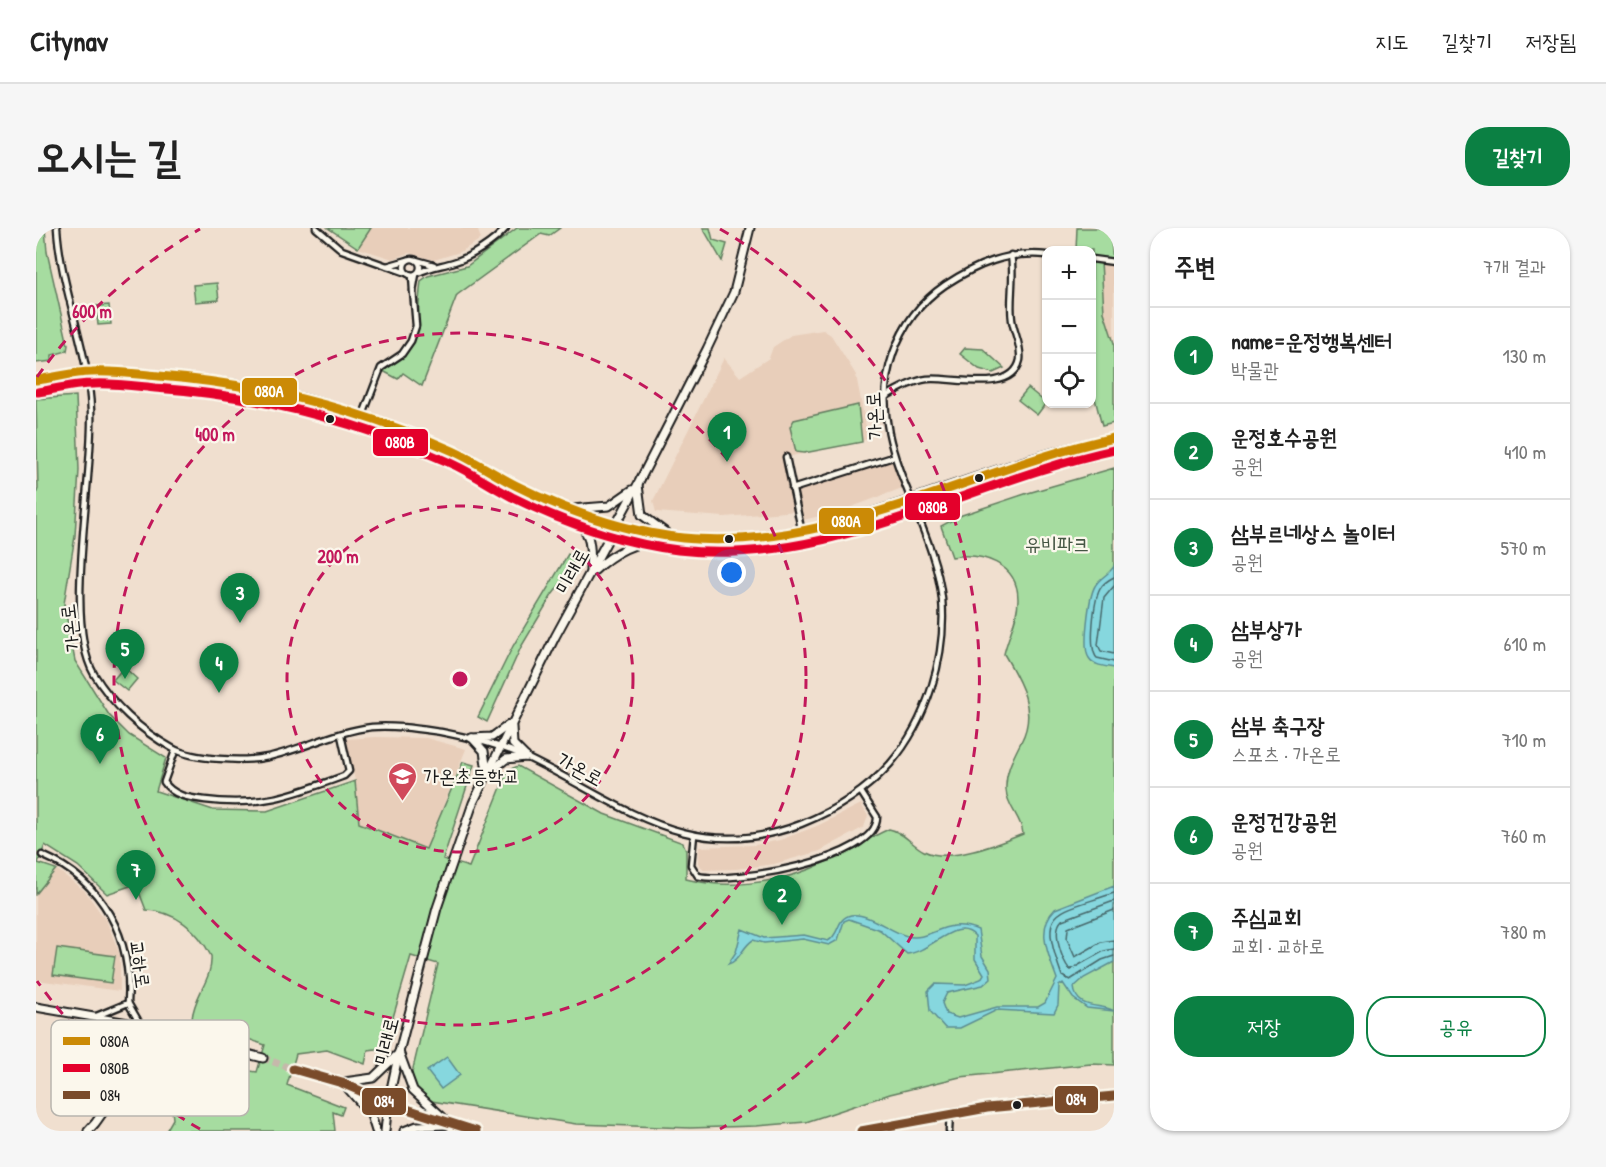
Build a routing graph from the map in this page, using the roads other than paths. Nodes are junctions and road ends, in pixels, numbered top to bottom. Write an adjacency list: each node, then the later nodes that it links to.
1 (57, 228): 16 (street, 가온로)
2 (316, 228): 11 (street)
3 (506, 228): 12 (street)
4 (750, 228): 25 (street, 미래로)
5 (1011, 255): 6 (street, 가온로); 14 (street); 20 (street, 가온로)
6 (1042, 255)
7 (408, 260): 8 (street); 11 (street); 13 (street)
8 (416, 260): 12 (street); 13 (street)
9 (1096, 260): 10 (street)
10 (1114, 262)
11 (387, 266): 13 (street)
12 (434, 266): 13 (street)
13 (415, 274): 21 (street)
14 (1013, 281): 15 (street); 18 (street)
15 (1006, 283)
16 (89, 372): 17 (street); 21 (street); 37 (street, 가온로)
17 (36, 380)
18 (914, 382): 19 (street); 20 (street)
19 (920, 386)
20 (885, 397): 24 (street, 가온로)
21 (363, 415): 28 (street)
22 (1114, 438): 27 (street)
23 (786, 457): 26 (street)
24 (893, 457): 26 (street); 27 (street, 가온로)
25 (638, 484): 28 (street); 29 (street, 미래로); 31 (street)
26 (792, 489): 30 (street)
27 (910, 500): 30 (street); 40 (street, 가온로)
28 (562, 509): 29 (street); 32 (street)
29 (615, 527): 31 (street); 32 (street, 미래로)
30 (802, 533): 31 (street)
31 (671, 537): 32 (street)
32 (590, 574): 33 (street, 미래로)
33 (512, 723): 35 (street); 36 (street, 미래로); 38 (street)
34 (341, 735): 35 (street, 가온로); 37 (street, 가온로); 37 (street)
35 (472, 738): 36 (street, 가온로); 39 (street)
36 (501, 746): 38 (street, 가온로); 39 (street, 미래로)
37 (175, 751)
38 (526, 757): 39 (street); 41 (street, 가온로)
39 (487, 774): 49 (street, 미래로)
40 (861, 792): 41 (street, 가온로); 41 (street)
41 (694, 835)
42 (42, 855): 43 (street, 교하로)
43 (128, 1003): 45 (street); 48 (street)
44 (36, 1007): 45 (street)
45 (94, 1017): 46 (street); 47 (street)
46 (98, 1020)
47 (108, 1020)
48 (138, 1020)
49 (399, 1052): 53 (street); 55 (street, 미래로); 58 (street)
50 (249, 1055): 51 (street)
51 (263, 1059)
52 (292, 1069): 53 (street)
53 (342, 1083): 55 (street); 60 (street)
54 (1114, 1096): 56 (street)
55 (388, 1103): 58 (street); 61 (street, 미래로)
56 (950, 1113): 64 (street); 65 (street)
57 (99, 1116): 59 (street)
58 (452, 1125): 62 (street); 63 (street)
59 (88, 1131)
60 (376, 1131)
61 (385, 1131)
62 (404, 1131)
63 (476, 1131)
64 (861, 1131)
65 (949, 1131)

